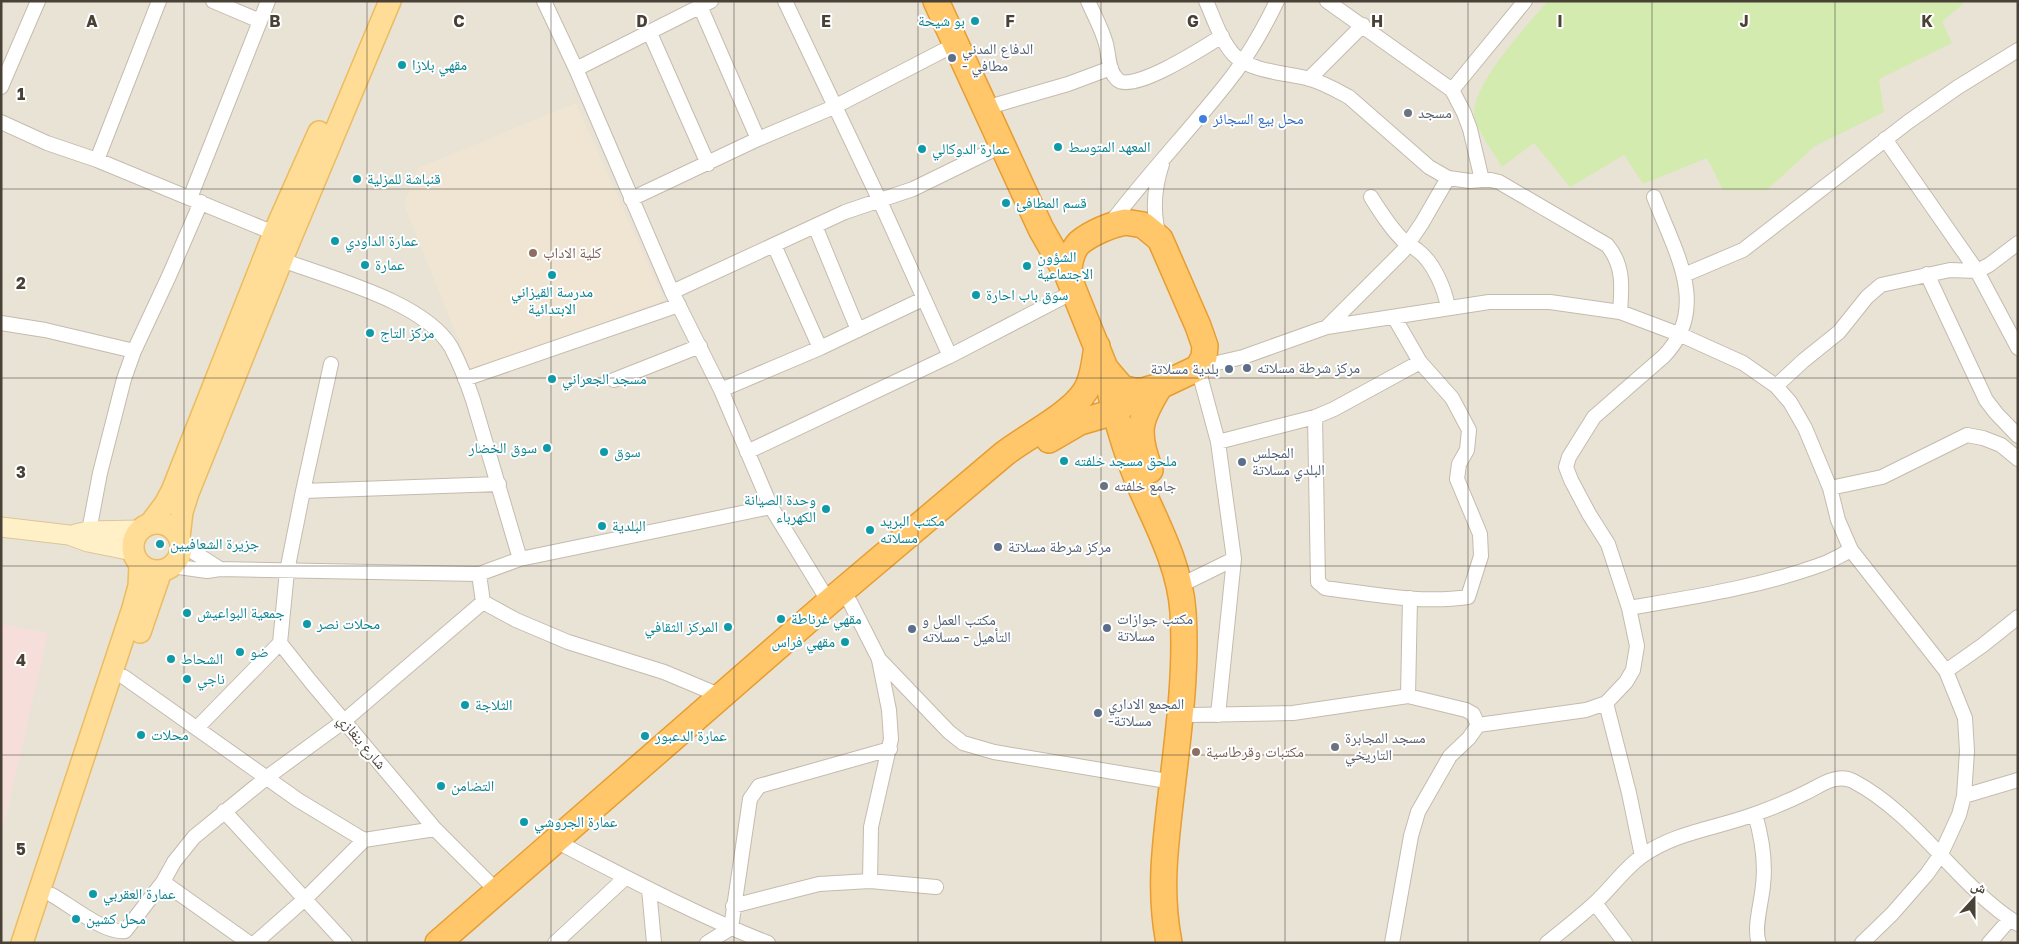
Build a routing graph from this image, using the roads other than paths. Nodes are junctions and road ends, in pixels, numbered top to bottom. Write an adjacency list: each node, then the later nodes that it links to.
1 (38, 1): 26 (street)
2 (159, 1): 34 (street)
3 (213, 1): 16 (street)
4 (268, 1): 16 (street)
5 (377, 1): 47 (main road)
6 (390, 1): 53 (main road)
7 (544, 1): 24 (street)
8 (785, 1): 28 (street)
9 (936, 1): 20 (highway)
10 (1088, 1): 23 (street)
11 (1206, 1): 19 (street)
12 (1277, 1): 22 (street)
13 (1327, 1): 17 (street)
14 (1526, 1): 27 (street)
15 (706, 4): 18 (street); 31 (street)
16 (260, 21): 43 (street)
17 (1363, 25): 25 (street); 27 (street)
18 (650, 33): 24 (street); 36 (street)
19 (1222, 36): 22 (street); 23 (street)
20 (956, 44): 28 (street); 29 (highway)
21 (2018, 50): 32 (street)
22 (1242, 62): 25 (street); 35 (street)
23 (1111, 68): 29 (street)
24 (576, 70): 41 (street)
25 (1309, 79): 37 (street)
26 (1, 87)
27 (1452, 90): 38 (street)
28 (834, 107): 31 (street); 42 (street)
29 (985, 108): 33 (highway)
30 (1, 122): 34 (street)
31 (758, 139): 36 (street)
32 (1885, 139): 54 (street); 56 (street)
33 (1003, 145): 42 (street); 46 (highway)
34 (97, 160): 43 (street)
35 (1163, 160): 45 (street); 48 (street)
36 (708, 164): 41 (street)
37 (1448, 178): 38 (street); 51 (street)
38 (1482, 180): 62 (street)
39 (1371, 197): 51 (street)
40 (1654, 197): 56 (street)
41 (631, 199): 58 (street)
42 (879, 199): 44 (street); 59 (street)
43 (195, 200): 47 (street); 71 (street)
44 (815, 226): 52 (street); 66 (street)
45 (1107, 228): 48 (highway); 50 (highway)
46 (1040, 229): 50 (highway); 57 (highway)
47 (274, 233): 53 (main road)
48 (1160, 239): 76 (highway)
49 (2018, 243): 54 (street)
50 (1078, 244): 57 (highway)
51 (1408, 244): 61 (street); 65 (street)
52 (774, 245): 58 (street); 69 (street)
53 (274, 257): 77 (street); 93 (main road); 97 (main road)
54 (1977, 271): 55 (street); 70 (street)
55 (1926, 274): 79 (street); 84 (street)
56 (1684, 275): 67 (street)
57 (1070, 284): 72 (street); 73 (highway)
58 (672, 292): 60 (street)
59 (924, 299): 66 (street); 72 (street)
60 (679, 305): 68 (street); 77 (street)
61 (1448, 308): 62 (street); 63 (street)
62 (1620, 312): 67 (street)
63 (1394, 317): 65 (street); 74 (street)
64 (1, 323): 71 (street)
65 (1327, 327): 76 (street)
66 (858, 330): 69 (street)
67 (1681, 335): 79 (street); 110 (street)
68 (700, 346): 78 (street); 81 (street)
69 (820, 348): 81 (street)
70 (2018, 348)
71 (134, 351): 94 (street)
72 (950, 356): 86 (street)
73 (1101, 357): 80 (highway); 82 (highway); 96 (highway)
74 (1420, 362): 83 (street); 107 (street)
75 (331, 364): 90 (street)
76 (1199, 367): 80 (highway); 85 (street)
77 (465, 379): 88 (street)
78 (614, 380)
79 (1776, 386): 89 (street)
80 (1152, 388): 82 (highway); 106 (highway)
81 (721, 390): 86 (street)
82 (1114, 412): 96 (highway); 106 (highway)
83 (1315, 416): 85 (street); 107 (street)
84 (2018, 436)
85 (1218, 442): 101 (street)
86 (747, 452): 91 (street)
87 (2018, 459): 89 (street)
88 (499, 484): 90 (street); 100 (street)
89 (1830, 488): 98 (street)
90 (303, 491): 104 (street)
91 (771, 507): 100 (street); 109 (street)
92 (1, 527): 95 (main road)
93 (144, 527): 94 (main road); 97 (main road); 99 (main road)
94 (89, 531): 95 (main road)
95 (68, 535): 99 (main road)
96 (918, 537): 109 (highway)
97 (180, 541): 102 (main road); 103 (street)
98 (1851, 550): 110 (street); 114 (street)
99 (137, 558): 102 (main road); 121 (main road)
100 (520, 558): 105 (street)
101 (1234, 559): 106 (street); 120 (street)
102 (167, 568): 103 (street); 115 (main road)
103 (220, 569): 104 (street)
104 (287, 571): 105 (street); 112 (street)
105 (479, 574): 108 (street)
106 (1185, 582): 119 (highway); 128 (highway)
107 (1410, 598): 116 (street)
108 (483, 602): 117 (street); 122 (street)
109 (840, 602): 113 (street); 117 (highway)
110 (1629, 608): 118 (street)
111 (2018, 616): 114 (street)
112 (280, 643): 122 (street, شارع بنغازي); 124 (street)
113 (879, 659): 125 (street); 128 (street)
114 (1946, 671): 129 (street)
115 (124, 677): 121 (main road); 124 (street)
116 (1408, 696): 120 (street); 123 (street)
117 (727, 699): 134 (highway); 142 (highway)
118 (1606, 703): 123 (street); 136 (street)
119 (1191, 715): 120 (street); 128 (highway)
120 (1218, 715)
121 (102, 721): 143 (main road); 149 (main road)
122 (344, 721): 126 (street); 132 (street, شارع بنغازي)
123 (1478, 725): 162 (street)
124 (197, 728): 126 (street)
125 (890, 750): 138 (street); 146 (street)
126 (266, 778): 130 (street); 133 (street)
127 (2018, 780): 129 (street)
128 (1177, 791): 160 (highway); 161 (highway)
129 (1964, 796): 135 (street)
130 (224, 811): 139 (street); 144 (street)
131 (1755, 814): 135 (street); 136 (street); 165 (street)
132 (435, 828): 133 (street); 142 (street, شارع بنغازي)
133 (364, 840): 144 (street)
134 (567, 847): 137 (street); 155 (highway)
135 (1941, 854): 147 (street); 166 (street)
136 (1642, 856): 145 (street)
137 (625, 878): 141 (street); 156 (street)
138 (870, 881): 140 (street); 146 (street)
139 (163, 882): 143 (street); 151 (street)
140 (936, 887)
141 (649, 889): 148 (street); 157 (street)
142 (497, 891): 154 (highway)
143 (52, 895): 150 (main road)
144 (306, 898): 152 (street); 153 (street)
145 (1595, 903): 163 (street); 164 (street)
146 (733, 906): 148 (street)
147 (2014, 922): 167 (street)
148 (731, 928): 158 (street); 159 (street)
149 (22, 943)
150 (35, 943)
151 (249, 943)
152 (255, 943)
153 (345, 943)
154 (438, 943)
155 (456, 943)
156 (555, 943)
157 (654, 943)
158 (707, 943)
159 (768, 943)
160 (1169, 943)
161 (1180, 943)
162 (1392, 943)
163 (1547, 943)
164 (1625, 943)
165 (1759, 943)
166 (1862, 943)
167 (1989, 943)

